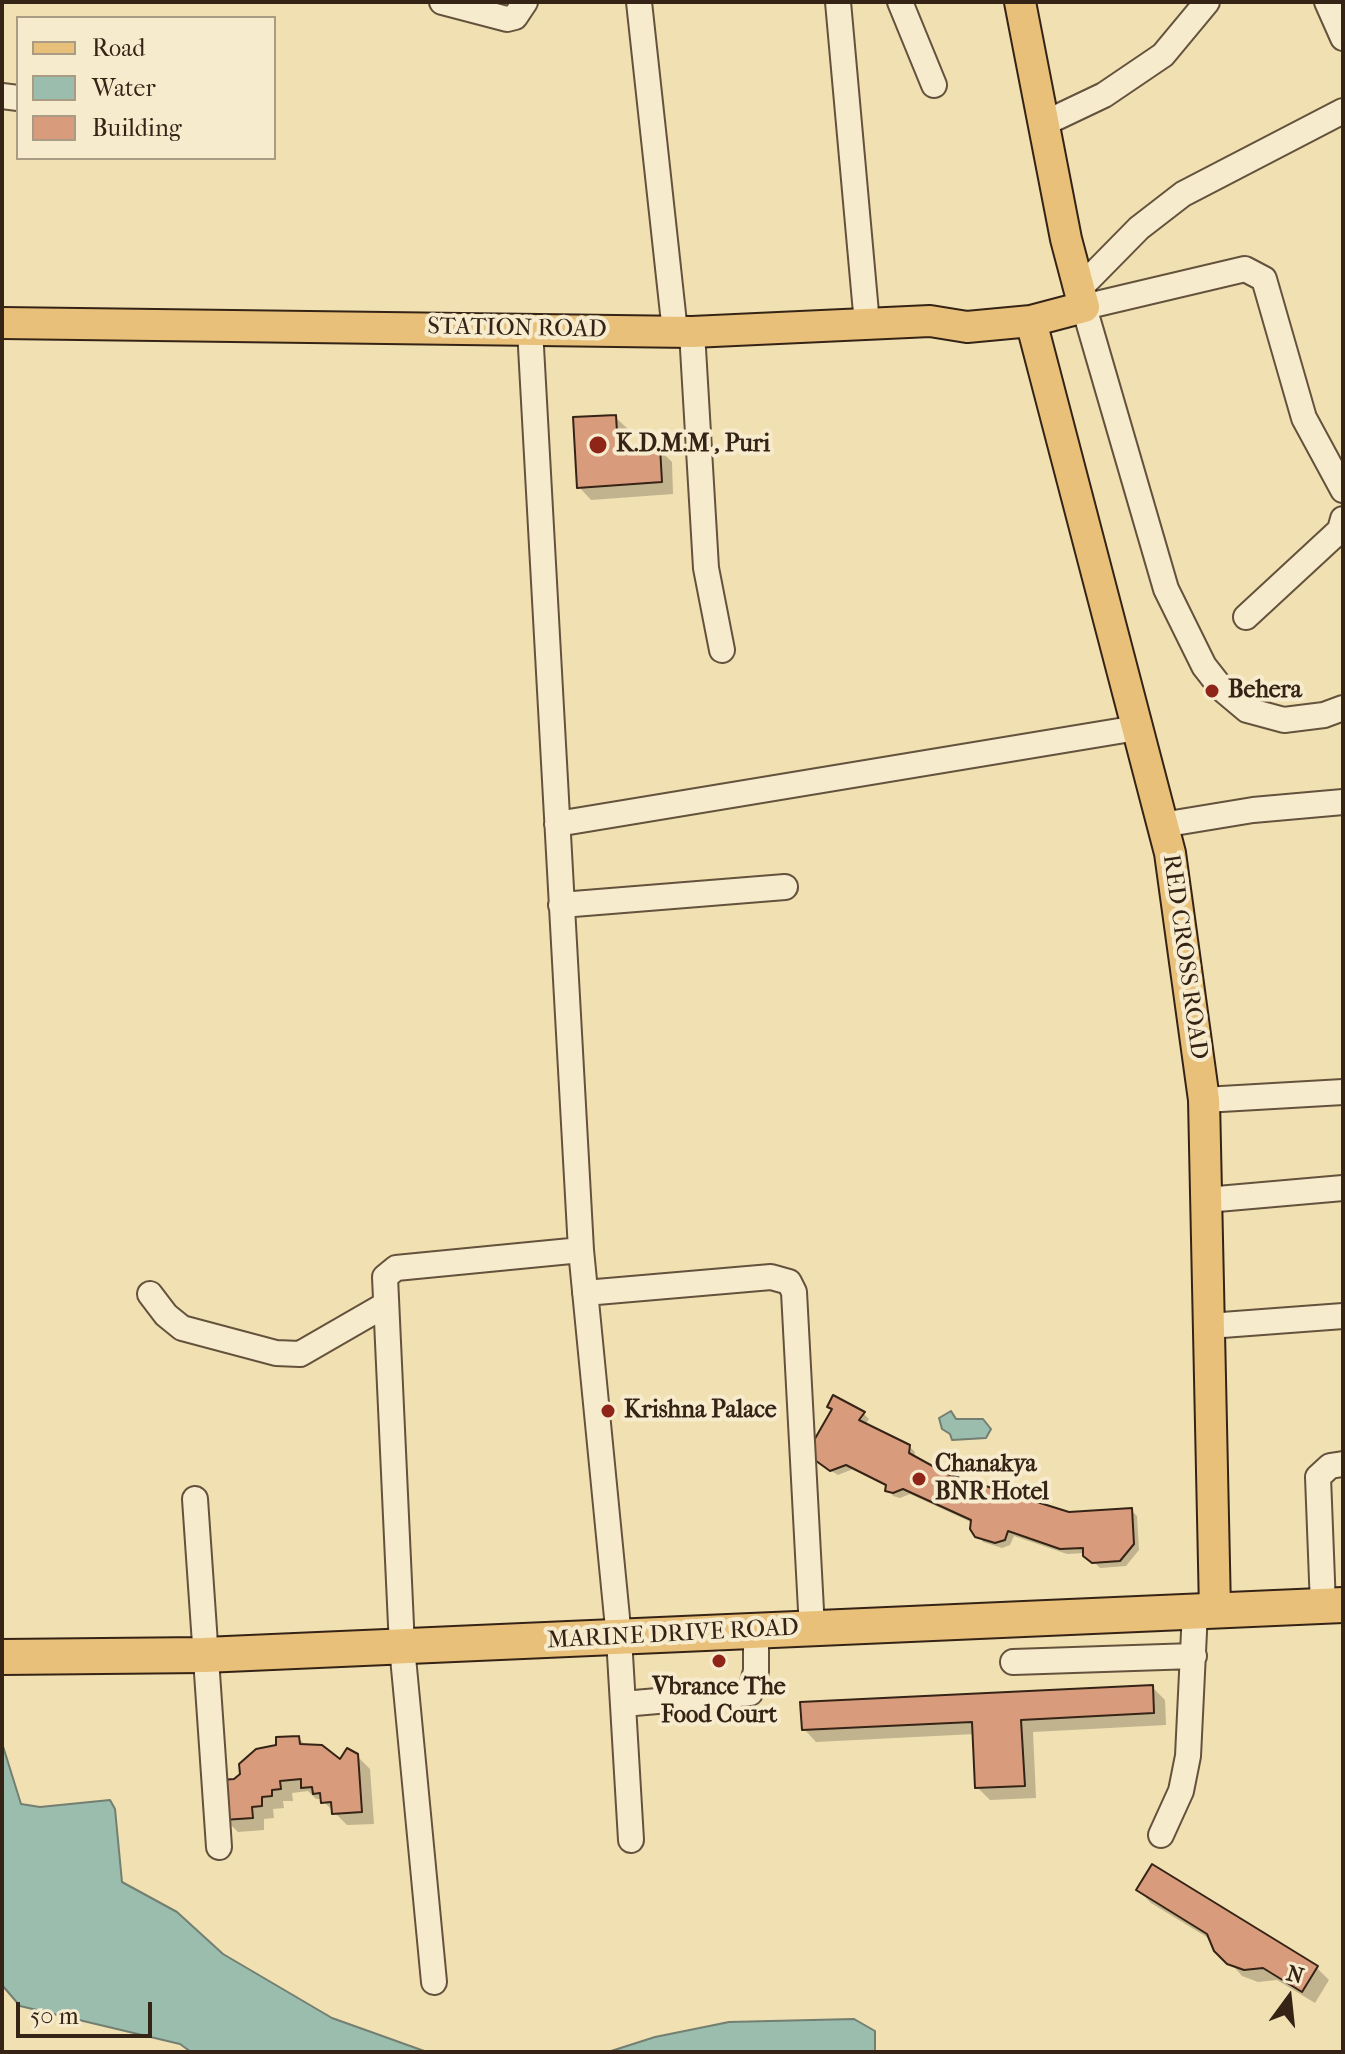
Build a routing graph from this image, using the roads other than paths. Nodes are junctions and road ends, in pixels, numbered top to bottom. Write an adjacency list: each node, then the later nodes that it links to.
1 (525, 2): 8 (street)
2 (639, 2): 18 (street)
3 (838, 2): 16 (street)
4 (900, 2): 10 (street)
5 (1020, 2): 12 (main road)
6 (1207, 2): 12 (street)
7 (1327, 2): 9 (street)
8 (448, 3)
9 (1343, 38)
10 (934, 85)
11 (1343, 111): 13 (street)
12 (1043, 124): 13 (main road)
13 (1081, 298): 14 (main road, STATION ROAD); 21 (street); 25 (street)
14 (1031, 321): 17 (main road, STATION ROAD); 26 (main road, RED CROSS ROAD)
15 (2, 323): 19 (main road, STATION ROAD)
16 (867, 324): 17 (main road, STATION ROAD); 18 (main road, STATION ROAD)
17 (967, 327): 18 (main road)
18 (687, 336): 19 (main road, STATION ROAD); 24 (street)
19 (530, 337): 20 (main road); 28 (street)
20 (2, 339)
21 (1343, 490)
22 (1343, 519): 23 (street)
23 (1246, 617)
24 (722, 650)
25 (1343, 708)
26 (1137, 728): 28 (street); 29 (main road, RED CROSS ROAD)
27 (1343, 802): 29 (street)
28 (557, 824): 31 (street)
29 (1162, 825): 33 (main road, RED CROSS ROAD)
30 (785, 887): 31 (street)
31 (561, 905): 36 (street)
32 (1343, 1092): 33 (street)
33 (1204, 1100): 35 (main road, RED CROSS ROAD)
34 (1343, 1188): 35 (street)
35 (1206, 1200): 41 (main road, RED CROSS ROAD)
36 (581, 1250): 37 (street); 39 (street)
37 (585, 1293): 46 (street); 48 (street)
38 (150, 1294): 39 (street)
39 (385, 1305): 49 (street)
40 (1343, 1316): 41 (street)
41 (1209, 1326): 45 (main road, RED CROSS ROAD)
42 (1343, 1464): 44 (street)
43 (195, 1499): 50 (street)
44 (1333, 1606): 45 (highway, MARINE DRIVE ROAD)
45 (1205, 1611): 46 (highway, MARINE DRIVE ROAD); 51 (street)
46 (812, 1629): 47 (highway, MARINE DRIVE ROAD)
47 (756, 1632): 48 (highway, MARINE DRIVE ROAD); 54 (street)
48 (619, 1638): 49 (highway, MARINE DRIVE ROAD); 54 (street)
49 (402, 1647): 50 (highway, MARINE DRIVE ROAD); 58 (street)
50 (204, 1655): 52 (highway, MARINE DRIVE ROAD); 57 (street)
51 (1194, 1656): 53 (street); 55 (street)
52 (2, 1657)
53 (1013, 1662)
54 (623, 1704): 56 (street)
55 (1161, 1835)
56 (631, 1840)
57 (219, 1847)
58 (434, 1982)

